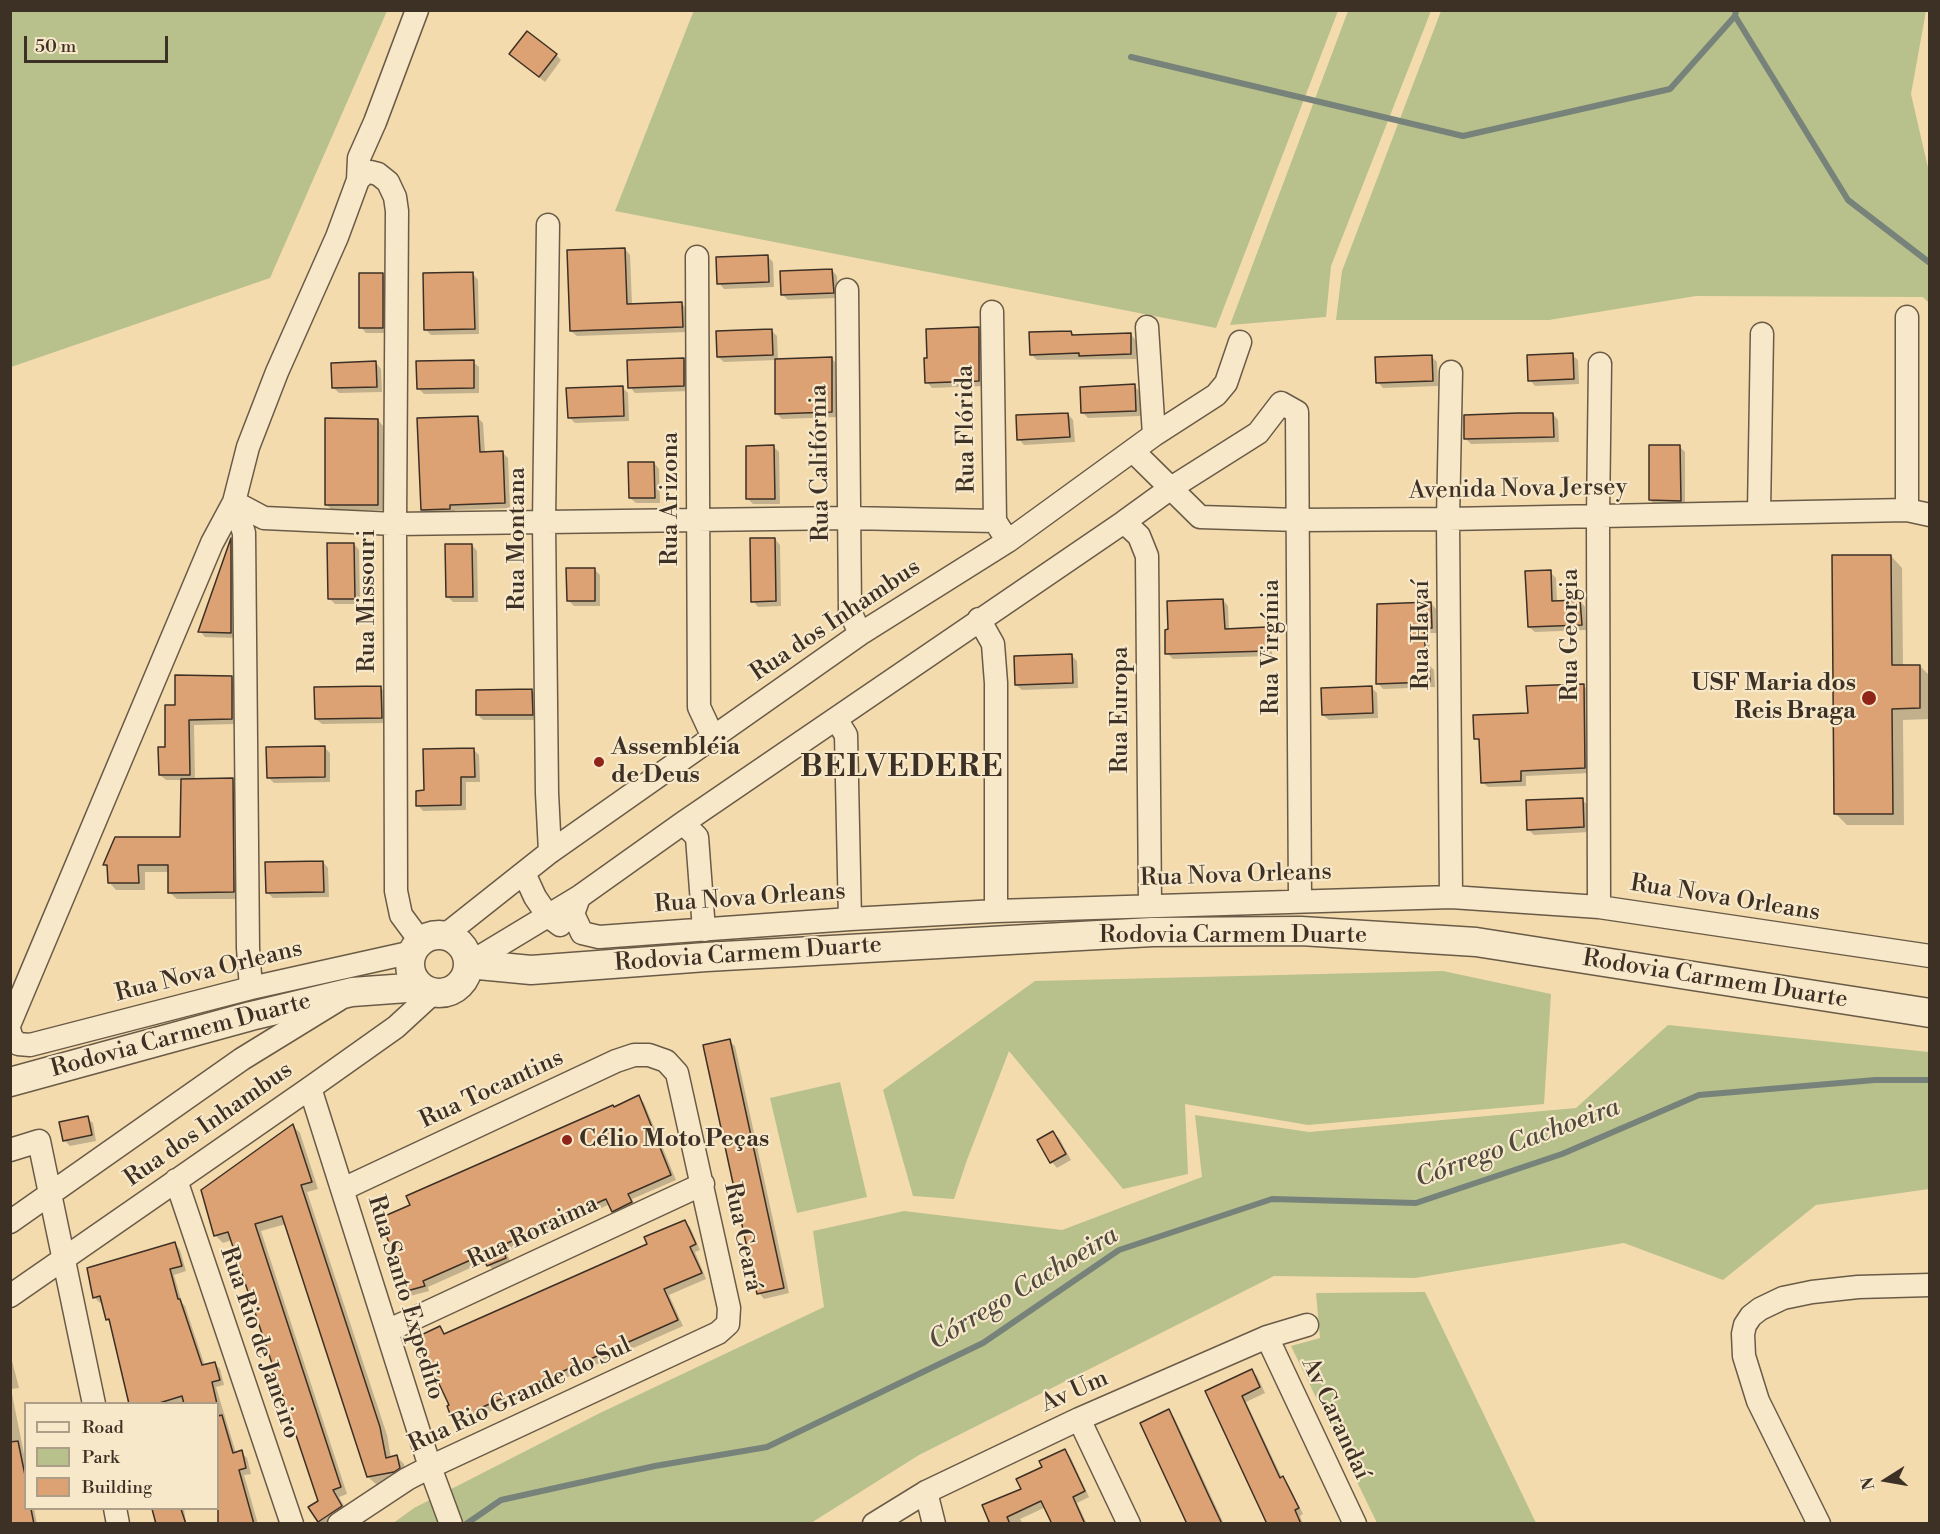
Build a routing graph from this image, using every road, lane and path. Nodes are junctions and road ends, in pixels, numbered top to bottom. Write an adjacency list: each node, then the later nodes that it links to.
1 (417, 10): 2 (street)
2 (358, 180): 17 (street); 29 (street, Rua Missouri)
3 (548, 225): 27 (street, Rua Montana)
4 (697, 257): 25 (street, Rua Arizona)
5 (847, 290): 22 (street, Rua Califórnia)
6 (992, 312): 26 (street, Rua Flórida)
7 (1908, 317): 18 (street)
8 (1147, 327): 14 (street)
9 (1761, 334): 19 (street)
10 (1240, 342): 14 (street, Rua dos Inhambus)
11 (1600, 363): 21 (street, Rua Georgia)
12 (1451, 372): 23 (street, Rua Havaí)
13 (1281, 403): 16 (street, Rua dos Inhambus); 24 (street, Rua Virgínia)
14 (1155, 435): 15 (street, Rua dos Inhambus)
15 (1133, 452): 16 (street, Avenida Nova Jersey); 30 (street, Rua dos Inhambus)
16 (1171, 488): 24 (street, Avenida Nova Jersey); 28 (street, Rua dos Inhambus)
17 (234, 502): 29 (street); 50 (street); 53 (street)
18 (1907, 510): 19 (street, Avenida Nova Jersey); 20 (street, Avenida Nova Jersey)
19 (1759, 513): 21 (street, Avenida Nova Jersey)
20 (1929, 515)
21 (1598, 516): 23 (street, Avenida Nova Jersey); 42 (street, Rua Georgia)
22 (848, 518): 25 (street); 26 (street); 32 (street, Rua Califórnia)
23 (1448, 519): 24 (street, Avenida Nova Jersey); 39 (street, Rua Havaí)
24 (1298, 520): 40 (street, Rua Virgínia)
25 (697, 521): 27 (street); 34 (street, Rua Arizona)
26 (995, 521): 30 (street, Rua Flórida)
27 (544, 522): 29 (street); 36 (street, Rua Montana)
28 (1124, 522): 31 (street, Rua dos Inhambus); 41 (street, Rua Europa)
29 (395, 524): 49 (street, Rua Missouri)
30 (1008, 541): 32 (street, Rua dos Inhambus)
31 (979, 620): 33 (street, Rua dos Inhambus); 43 (street)
32 (860, 634): 34 (street, Rua dos Inhambus)
33 (836, 719): 35 (street, Rua dos Inhambus); 45 (street)
34 (713, 737): 36 (street, Rua dos Inhambus)
35 (683, 823): 38 (street, Rua dos Inhambus); 46 (street)
36 (550, 852): 37 (street, Rua dos Inhambus)
37 (524, 873): 44 (street); 49 (street, Rua dos Inhambus)
38 (579, 897): 44 (street, Rua dos Inhambus); 47 (street)
39 (1451, 897): 40 (street, Rua Nova Orleans); 42 (street, Rua Nova Orleans)
40 (1300, 901): 41 (street, Rua Nova Orleans)
41 (1150, 906): 43 (street, Rua Nova Orleans)
42 (1599, 907): 48 (street, Rua Nova Orleans)
43 (996, 911): 45 (street, Rua Nova Orleans)
44 (548, 916): 47 (street, Rua Nova Orleans); 49 (street, Rua dos Inhambus)
45 (850, 919): 46 (street, Rua Nova Orleans)
46 (704, 930): 47 (street, Rua Nova Orleans)
47 (582, 933)
48 (1929, 956)
49 (434, 966): 50 (street, Rua Nova Orleans); 51 (street, Rodovia Carmem Duarte); 52 (street, Rodovia Carmem Duarte); 56 (street, Rua dos Inhambus)
50 (251, 988): 53 (street, Rua Nova Orleans)
51 (352, 992): 55 (street, Rodovia Carmem Duarte); 61 (street, Rua dos Inhambus)
52 (1929, 1013)
53 (13, 1033)
54 (666, 1061): 59 (street, Rua Ceará); 60 (street, Rua Tocantins)
55 (10, 1082)
56 (310, 1088): 58 (street, Rua dos Inhambus); 60 (street, Rua Santo Expedito)
57 (10, 1149): 61 (street)
58 (176, 1180): 63 (street, Rua dos Inhambus); 75 (street, Rua Rio de Janeiro)
59 (703, 1184): 66 (street, Rua Ceará); 68 (street, Rua Roraima)
60 (343, 1189): 68 (street, Rua Santo Expedito)
61 (51, 1194): 62 (street, Rua dos Inhambus); 63 (street)
62 (10, 1222)
63 (64, 1257): 65 (street, Rua dos Inhambus); 70 (street)
64 (1929, 1285): 81 (street)
65 (10, 1296)
66 (728, 1324): 72 (street, Rua Rio Grande do Sul)
67 (1306, 1324): 69 (street, Av Um)
68 (387, 1331): 72 (street, Rua Santo Expedito)
69 (1267, 1336): 71 (street, Av Um); 80 (street, Av Carandaí)
70 (94, 1402)
71 (1079, 1419): 73 (street, Av Um); 79 (street)
72 (429, 1467): 74 (street, Rua Santo Expedito); 76 (street, Rua Rio Grande do Sul)
73 (926, 1492): 77 (street, Av Um); 78 (street)
74 (447, 1514)
75 (292, 1524)
76 (339, 1524)
77 (874, 1524)
78 (934, 1524)
79 (1129, 1524)
80 (1355, 1524)
81 (1819, 1524)

